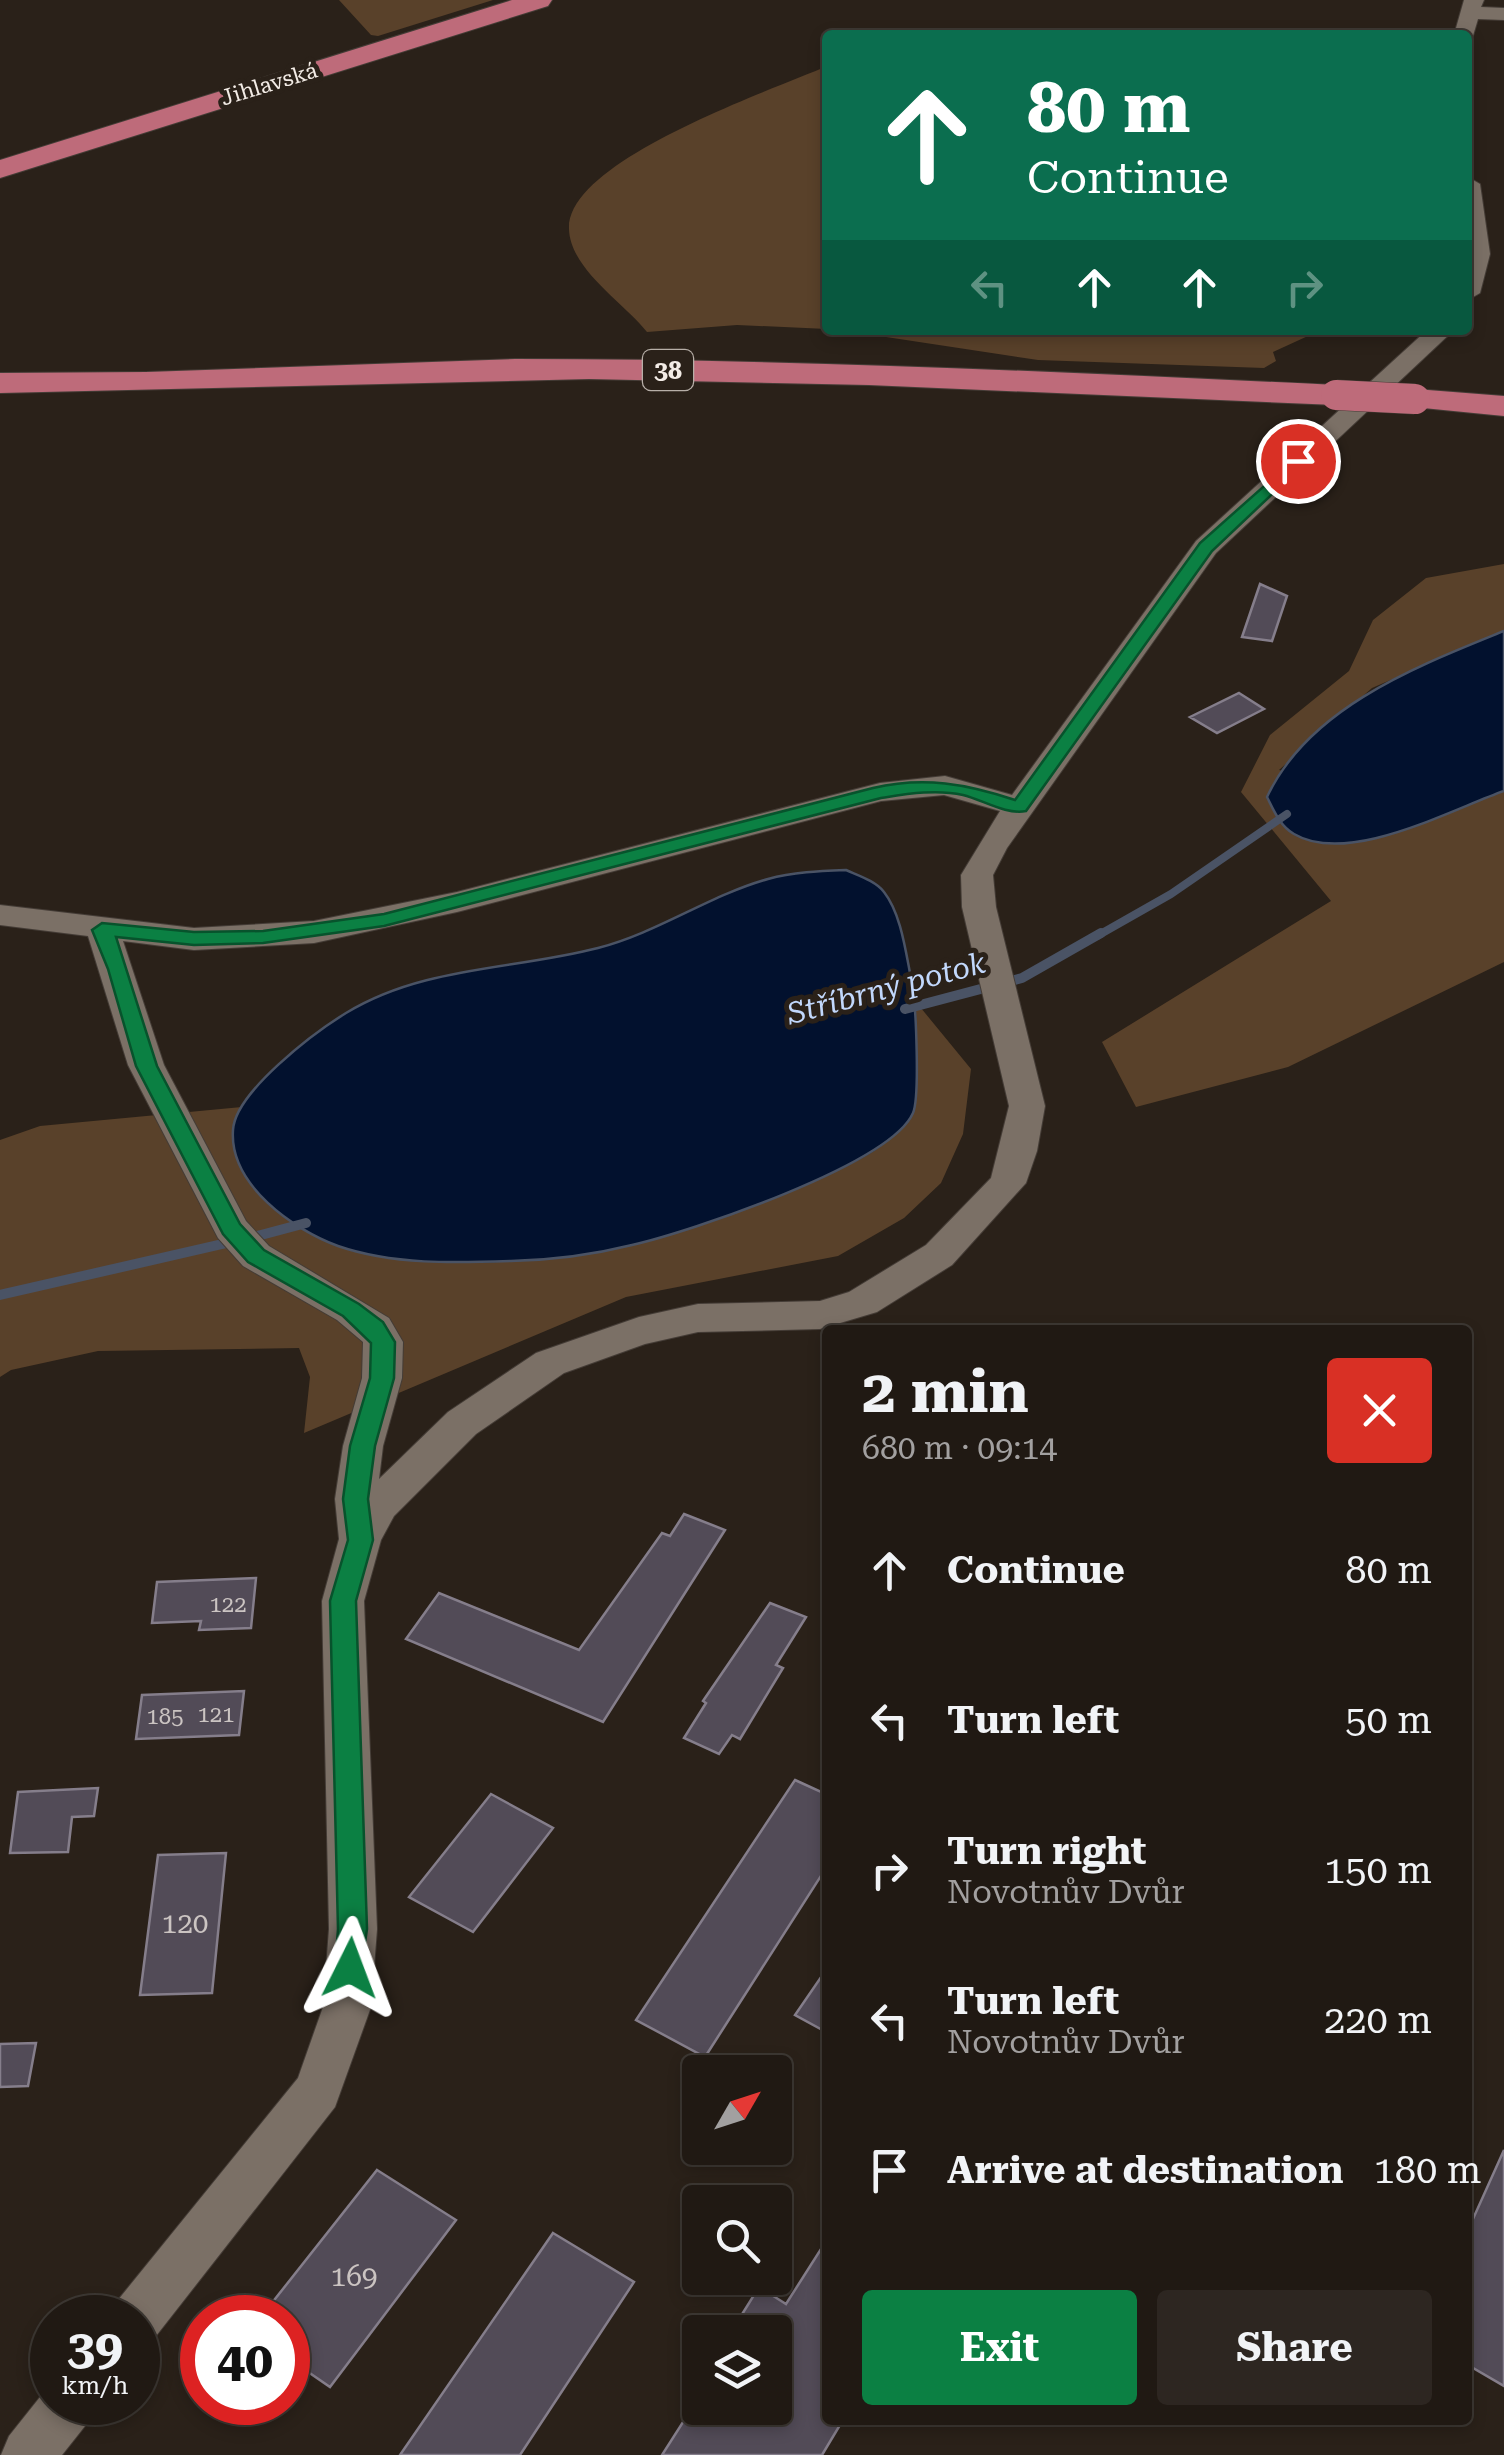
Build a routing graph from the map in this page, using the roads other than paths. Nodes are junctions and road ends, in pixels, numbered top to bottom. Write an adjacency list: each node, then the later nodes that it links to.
1 (538, 0): 4 (main road, Jihlavská)
2 (1471, 6): 3 (street)
3 (1504, 14)
4 (0, 169)
5 (1472, 212): 6 (street)
6 (1472, 278)
7 (1436, 335): 10 (street)
8 (0, 383): 9 (main road, 38, bridge)
9 (1504, 406)
10 (1020, 807): 12 (street); 13 (street)
11 (0, 915): 12 (street)
12 (102, 930): 13 (street)
13 (360, 1540): 14 (street)
14 (155, 2295)
15 (52, 2425): 16 (street)
16 (28, 2455)

